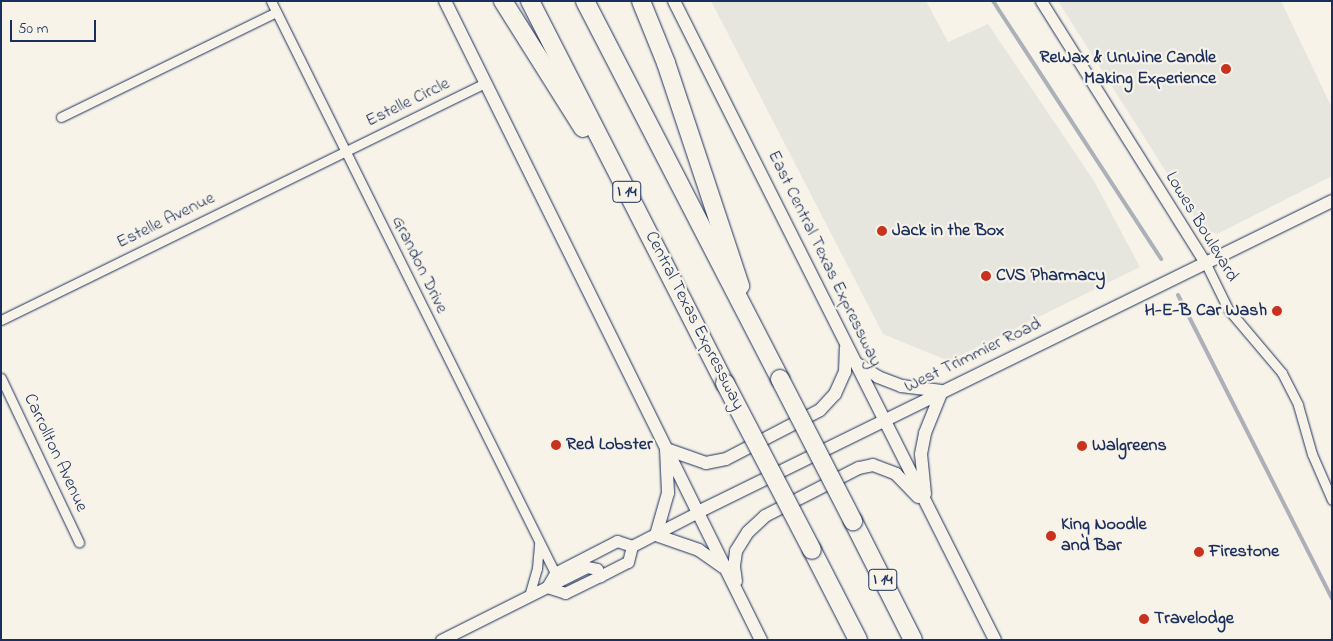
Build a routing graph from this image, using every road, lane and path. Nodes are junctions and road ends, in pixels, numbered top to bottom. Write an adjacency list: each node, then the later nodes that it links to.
1 (270, 1): 9 (street, Grandon Drive)
2 (445, 1): 10 (main road)
3 (503, 1): 13 (highway)
4 (530, 1): 13 (highway, Central Texas Expressway / I 14)
5 (585, 1): 17 (highway, I 14)
6 (641, 1): 17 (highway)
7 (674, 1): 18 (main road, East Central Texas Expressway)
8 (1041, 1): 15 (street, Lowes Boulevard)
9 (276, 12): 11 (street); 12 (street, Grandon Drive)
10 (485, 83): 12 (street, Estelle Circle); 23 (main road)
11 (61, 117)
12 (345, 152): 16 (street, Estelle Avenue); 29 (street, Grandon Drive)
13 (613, 164): 38 (highway, Central Texas Expressway / I 14, bridge)
14 (1332, 202): 15 (main road, West Trimmier Road)
15 (1205, 262): 21 (main road, West Trimmier Road); 24 (street, Lowes Boulevard)
16 (1, 320)
17 (753, 329): 39 (highway, I 14, bridge)
18 (846, 345): 19 (main road, East Central Texas Expressway); 23 (main road)
19 (854, 361): 21 (main road); 22 (main road, East Central Texas Expressway)
20 (1, 378): 28 (street, Carrollton Avenue)
21 (942, 391): 22 (main road, West Trimmier Road); 25 (main road)
22 (884, 419): 25 (main road, East Central Texas Expressway); 26 (main road, West Trimmier Road)
23 (666, 449): 26 (main road); 27 (main road)
24 (1332, 500)
25 (927, 506): 35 (main road); 40 (main road, East Central Texas Expressway)
26 (698, 512): 27 (street, West Trimmier Road); 31 (main road)
27 (656, 535): 30 (street, West Trimmier Road); 31 (main road)
28 (79, 542)
29 (539, 542): 32 (street, Grandon Drive); 34 (street)
30 (632, 546): 32 (street, West Trimmier Road); 33 (street)
31 (728, 572): 35 (main road)
32 (555, 573): 33 (street)
33 (547, 587): 34 (street)
34 (529, 596): 36 (street)
35 (739, 596): 37 (main road)
36 (442, 640)
37 (761, 640)
38 (858, 640)
39 (913, 640)
40 (995, 640)

